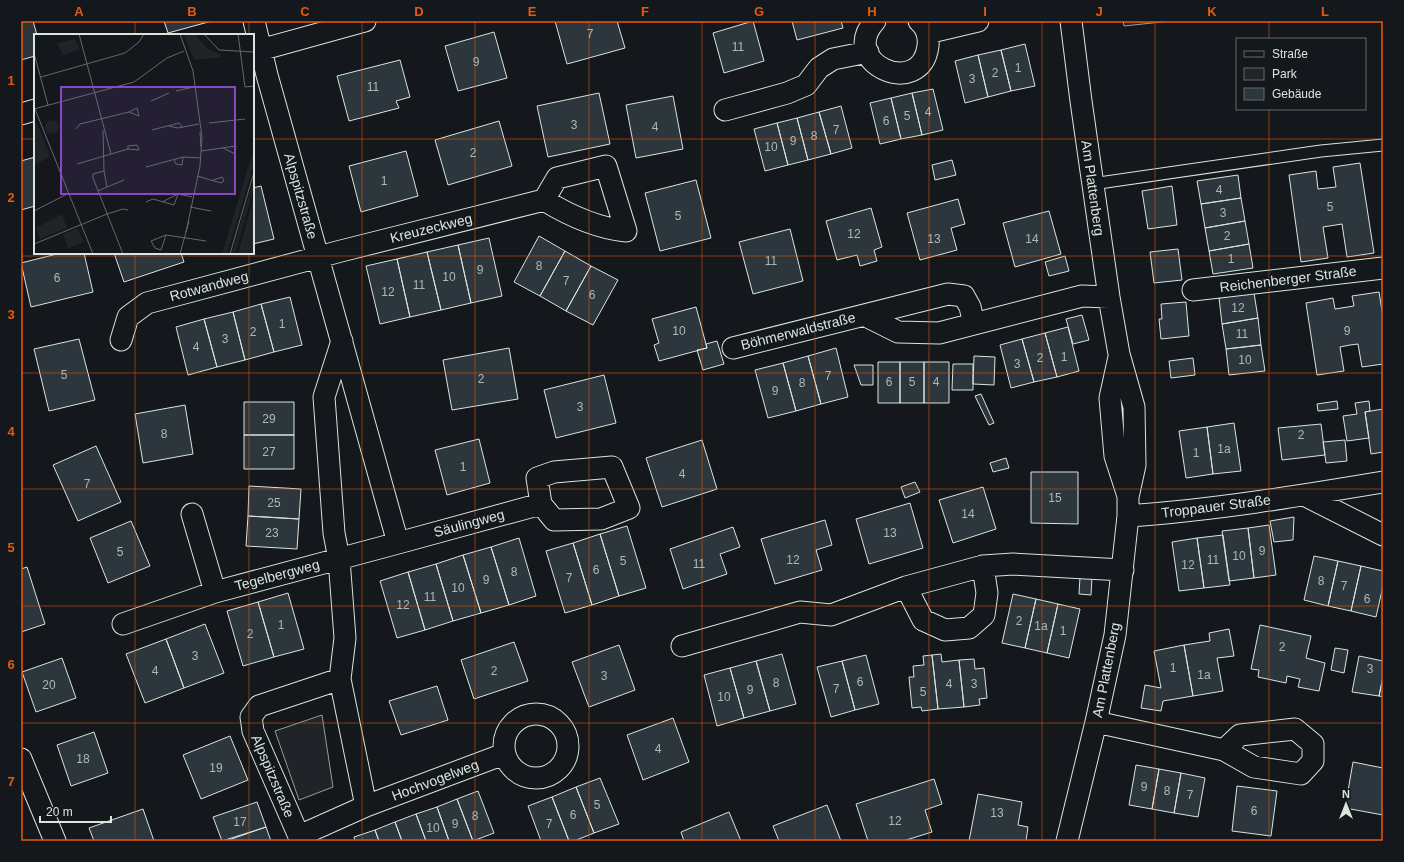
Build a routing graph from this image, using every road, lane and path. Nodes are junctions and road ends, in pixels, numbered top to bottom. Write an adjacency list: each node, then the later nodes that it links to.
1 (254, 21): 7 (street, Alpspitzstraße)
2 (365, 21): 7 (street)
3 (875, 21): 8 (street)
4 (978, 21): 6 (street)
5 (1071, 21): 13 (street, Am Plattenberg)
6 (923, 27): 8 (street)
7 (257, 51): 15 (street, Alpspitzstraße)
8 (868, 52): 10 (street)
9 (34, 110): 11 (street)
10 (725, 110)
11 (21, 114)
12 (1383, 145): 13 (lane)
13 (1092, 184): 18 (street, Am Plattenberg)
14 (544, 200): 15 (street, Kreuzeckweg)
15 (318, 257): 21 (street, Rotwandweg); 22 (street, Alpspitzstraße)
16 (1383, 268): 17 (street, Reichenberger Straße)
17 (1193, 290)
18 (1109, 297): 20 (street, Böhmerwaldstraße); 27 (street, Am Plattenberg)
19 (864, 314): 20 (street, Böhmerwaldstraße); 20 (street, Böhmerwaldstraße); 23 (street, Böhmerwaldstraße)
20 (974, 324)
21 (122, 340)
22 (342, 341): 30 (street, Alpspitzstraße); 31 (street)
23 (733, 348)
24 (1383, 482): 25 (street, Troppauer Straße)
25 (1304, 495): 27 (street, Troppauer Straße); 29 (street)
26 (541, 504): 30 (street, Säulingweg)
27 (1128, 507): 33 (street, Am Plattenberg)
28 (192, 514): 35 (street)
29 (1383, 535)
30 (398, 543): 31 (street)
31 (339, 558): 35 (street, Tegelbergweg); 38 (street)
32 (983, 566): 33 (street); 34 (street); 34 (street)
33 (1123, 570): 39 (street, Am Plattenberg)
34 (906, 587): 37 (street)
35 (215, 592): 36 (street, Tegelbergweg)
36 (122, 624)
37 (682, 646)
38 (340, 678): 43 (street); 44 (street, Alpspitzstraße)
39 (1096, 722): 40 (street); 46 (street, Am Plattenberg)
40 (1224, 750)
41 (504, 754): 43 (street, Hochvogelweg)
42 (21, 759): 45 (street)
43 (366, 806): 44 (street, Alpspitzstraße)
44 (300, 839)
45 (55, 841)
46 (1067, 841)

